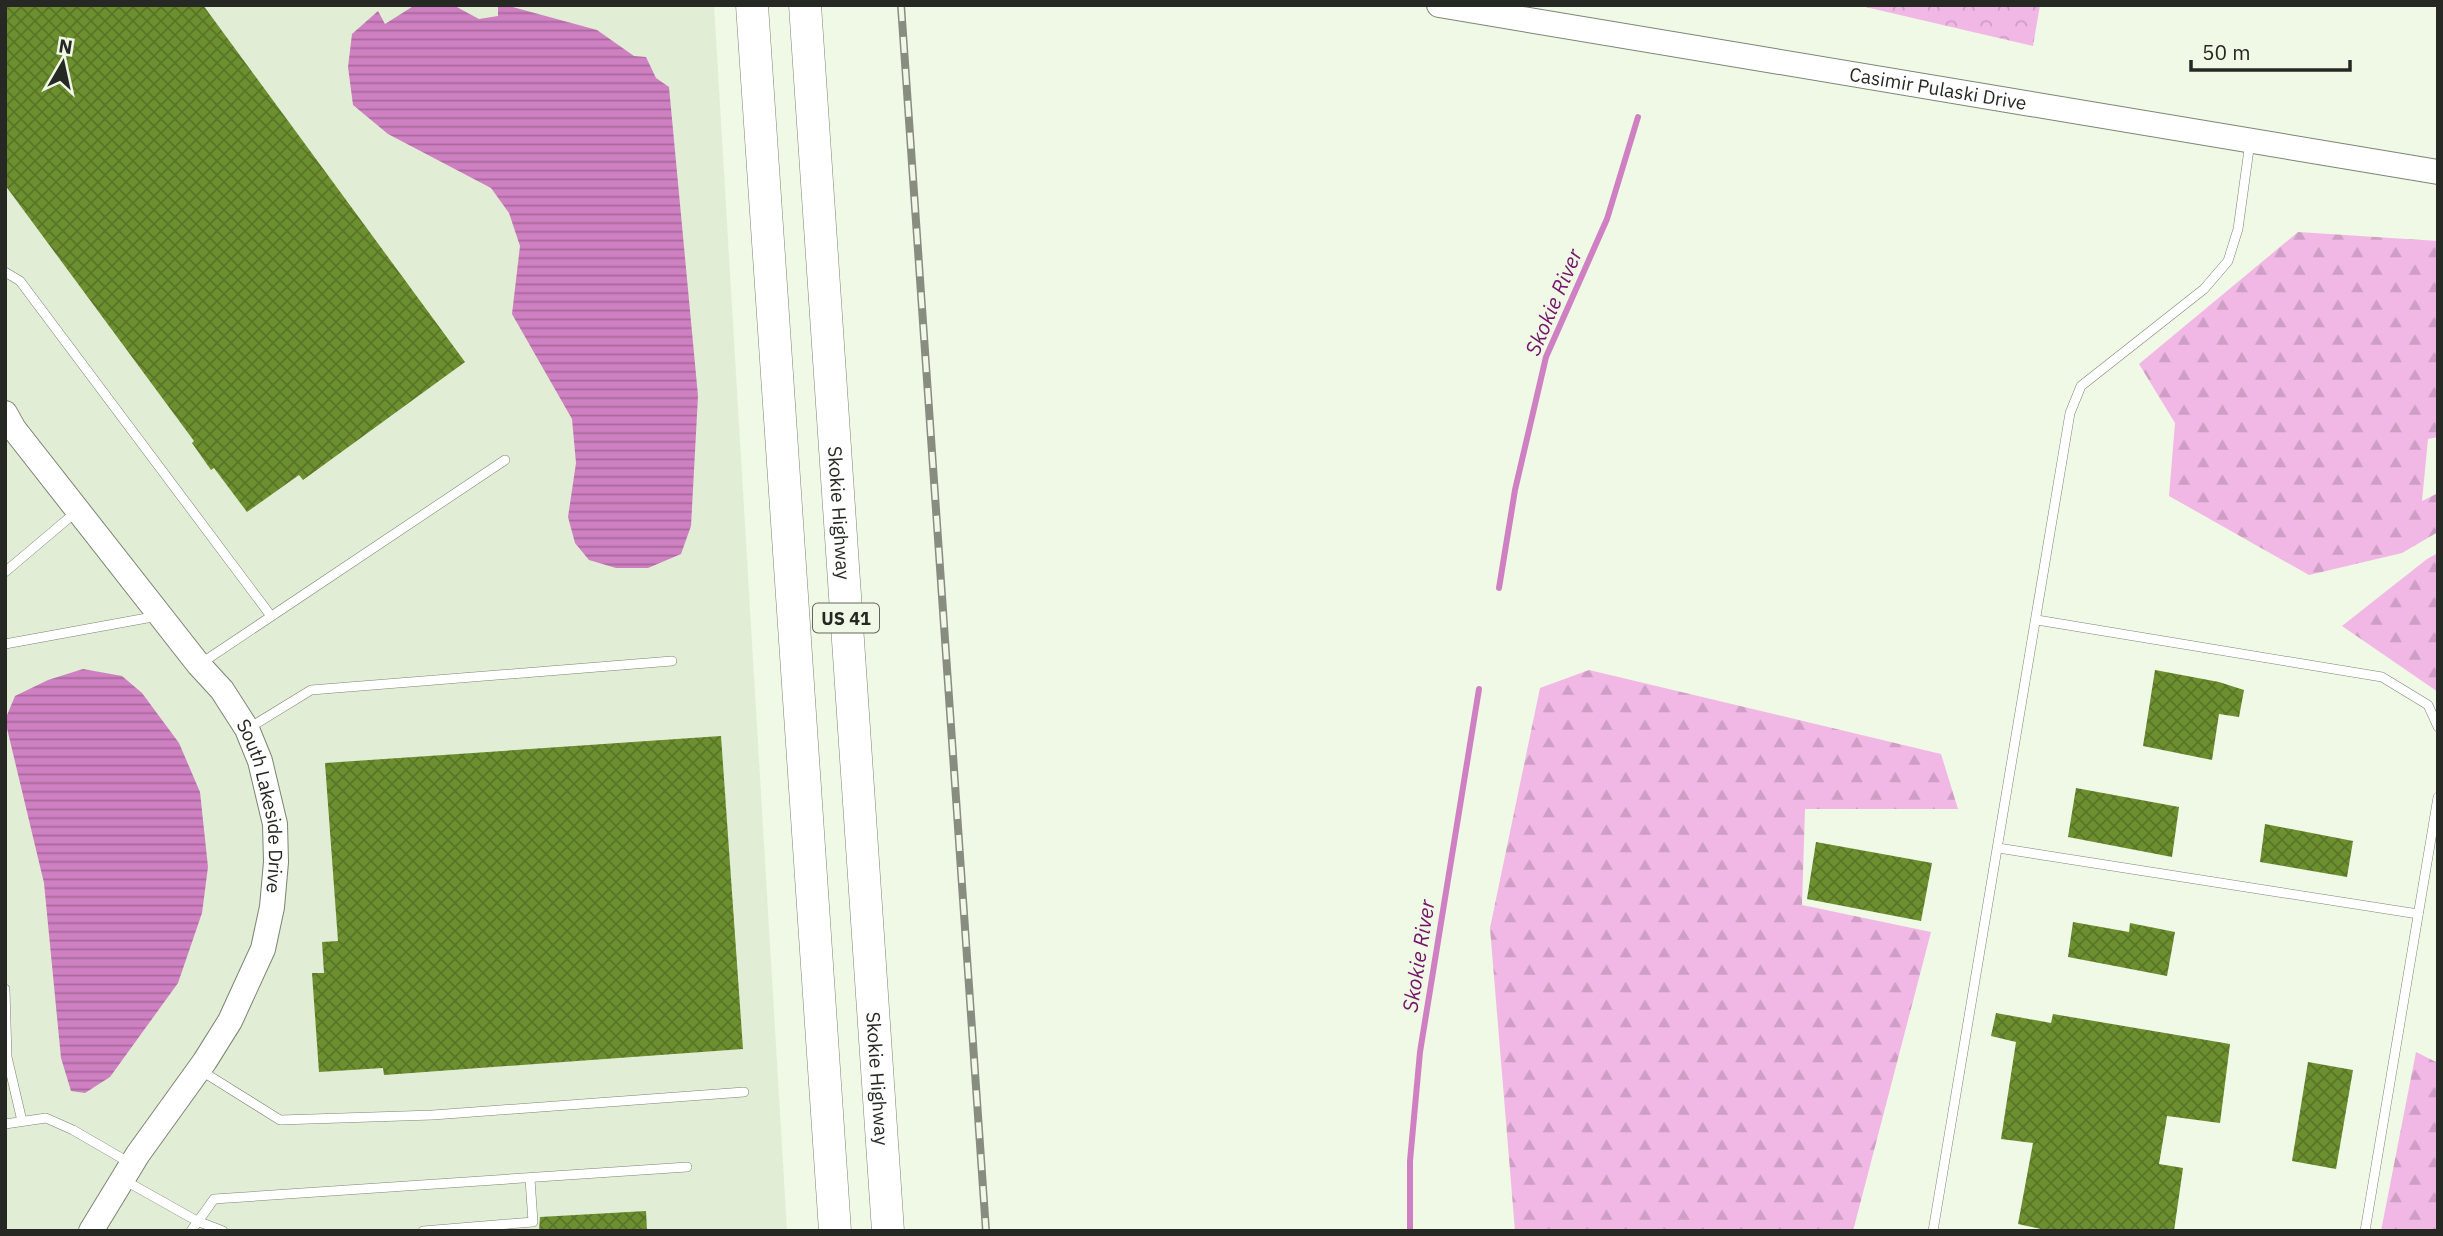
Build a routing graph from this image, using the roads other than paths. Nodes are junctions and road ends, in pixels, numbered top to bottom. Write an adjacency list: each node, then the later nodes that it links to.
1 (752, 5): 36 (highway, US 41)
2 (805, 5): 37 (highway, Skokie Highway / US 41)
3 (1439, 5): 4 (street, Casimir Pulaski Drive)
4 (2250, 141): 5 (street, Casimir Pulaski Drive); 13 (lane)
5 (2438, 172)
6 (5, 272): 12 (lane)
7 (5, 413): 9 (street, South Lakeside Drive)
8 (505, 460): 12 (lane)
9 (78, 510): 10 (lane); 11 (street, South Lakeside Drive)
10 (5, 572)
11 (159, 616): 14 (lane); 16 (street, South Lakeside Drive)
12 (271, 616): 16 (lane)
13 (2037, 620): 17 (lane); 20 (lane)
14 (5, 644)
15 (672, 662): 18 (lane)
16 (199, 665): 18 (street, South Lakeside Drive)
17 (2438, 727)
18 (247, 729): 23 (street, South Lakeside Drive)
19 (2438, 797): 21 (lane)
20 (1998, 848): 21 (lane); 38 (lane)
21 (2418, 914): 39 (lane)
22 (5, 989): 25 (lane)
23 (199, 1069): 24 (lane); 28 (street, South Lakeside Drive)
24 (744, 1092)
25 (22, 1121): 26 (lane); 28 (lane)
26 (5, 1124)
27 (687, 1167): 29 (lane)
28 (127, 1172): 30 (lane); 32 (street, South Lakeside Drive)
29 (530, 1179): 30 (lane); 31 (lane)
30 (197, 1221): 33 (lane); 34 (lane)
31 (534, 1226): 35 (lane)
32 (91, 1231)
33 (191, 1231)
34 (223, 1231)
35 (423, 1231)
36 (835, 1231)
37 (888, 1231)
38 (1933, 1231)
39 (2365, 1231)

